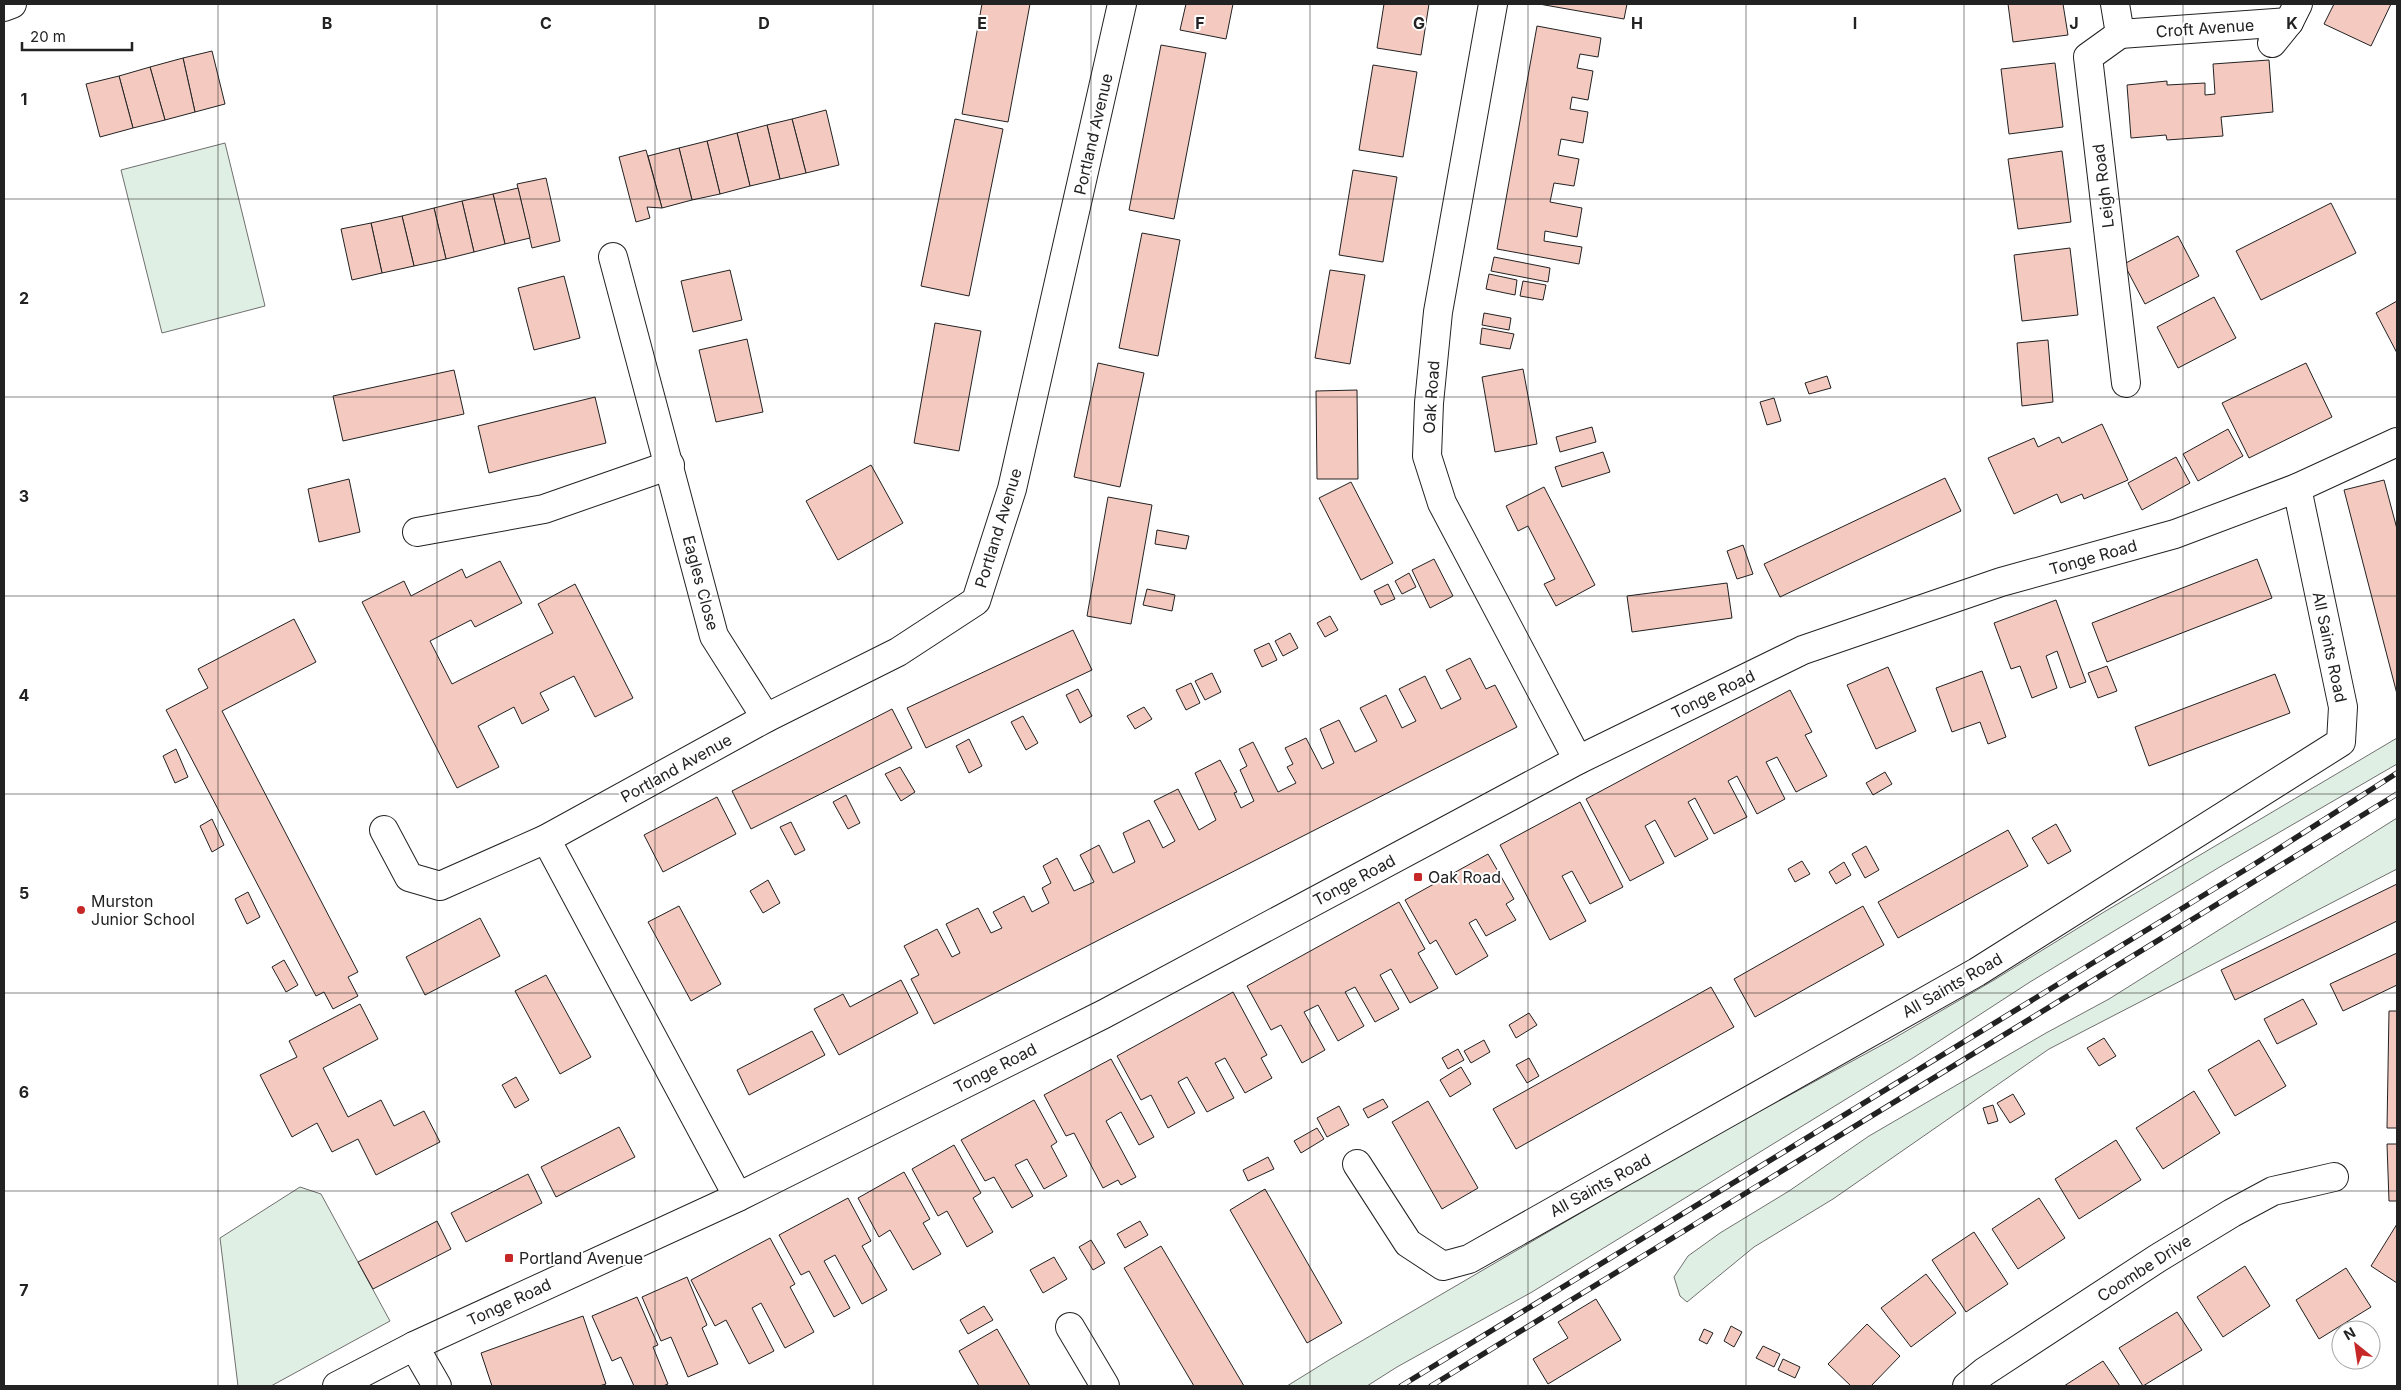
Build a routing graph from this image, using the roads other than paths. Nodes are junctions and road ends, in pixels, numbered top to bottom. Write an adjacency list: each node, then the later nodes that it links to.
1 (12, 4): 5 (street)
2 (1122, 4): 15 (street, Portland Avenue)
3 (1492, 4): 16 (street, Oak Road)
4 (2116, 4): 7 (street)
5 (4, 7)
6 (2294, 13): 7 (street, Croft Avenue); 8 (street, Croft Avenue)
7 (2120, 34): 10 (street, Leigh Road)
8 (2272, 43)
9 (613, 257): 12 (street, Eagles Close)
10 (2126, 383)
11 (2397, 442): 13 (street, Tonge Road)
12 (670, 465): 14 (street); 15 (street, Eagles Close)
13 (2297, 488): 16 (street, Tonge Road); 19 (street, All Saints Road)
14 (418, 532)
15 (766, 718): 18 (street, Portland Avenue)
16 (1578, 760): 21 (street, Tonge Road)
17 (384, 830): 18 (street, Portland Avenue)
18 (546, 839): 21 (street)
19 (1357, 1164)
20 (2334, 1177): 27 (street, Coombe Drive)
21 (738, 1197): 23 (street, Tonge Road)
22 (1070, 1327): 26 (street)
23 (414, 1346): 24 (street, Tonge Road); 25 (street)
24 (338, 1386)
25 (437, 1386)
26 (1105, 1386)
27 (1967, 1386)

